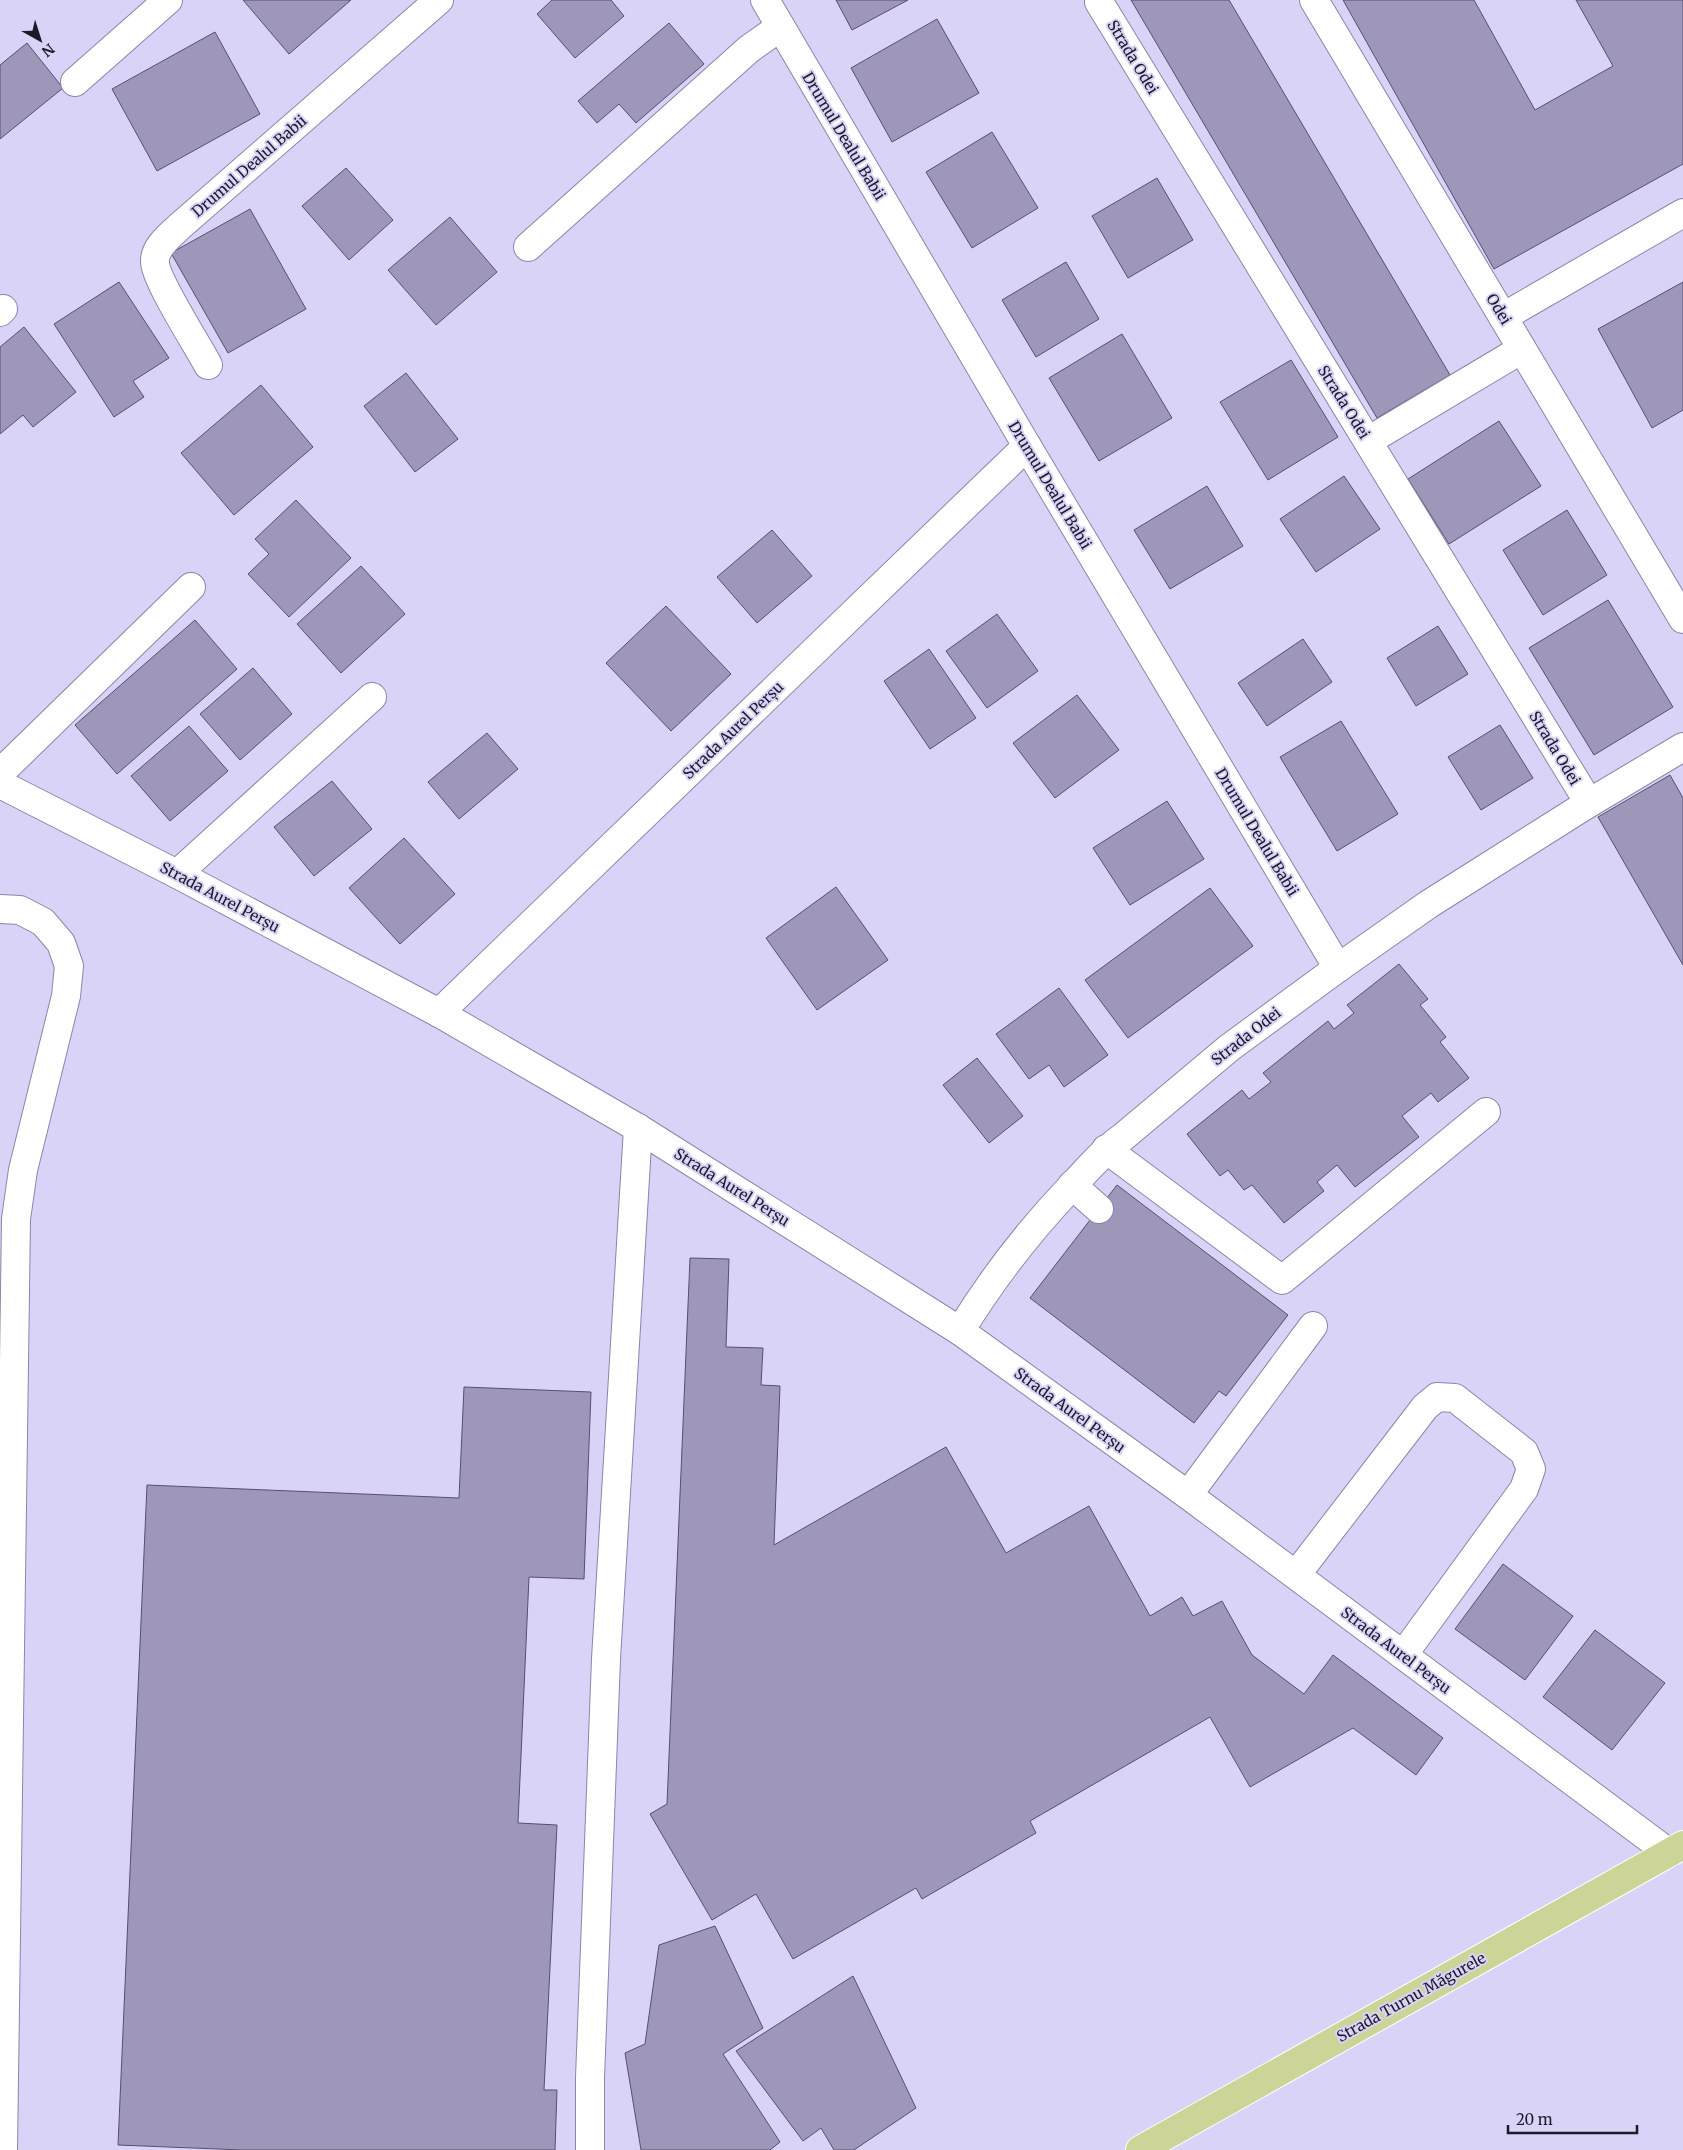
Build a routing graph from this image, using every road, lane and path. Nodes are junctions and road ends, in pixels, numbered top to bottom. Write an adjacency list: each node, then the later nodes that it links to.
1 (168, 0): 7 (street)
2 (440, 0): 12 (street, Drumul Dealul Babii)
3 (765, 0): 6 (street, Drumul Dealul Babii)
4 (1314, 0): 10 (street, Odei)
5 (1099, 2): 13 (street, Strada Odei)
6 (780, 27): 9 (street); 14 (street, Drumul Dealul Babii)
7 (75, 82)
8 (1683, 212): 10 (street)
9 (528, 247)
10 (1503, 317): 11 (street, Odei)
11 (1522, 349): 13 (street); 16 (street, Odei)
12 (208, 364)
13 (1368, 442): 21 (street, Strada Odei)
14 (1027, 446): 24 (street, Drumul Dealul Babii); 25 (street, Strada Aurel Perșu)
15 (191, 587): 19 (street)
16 (1683, 619)
17 (372, 697): 22 (street)
18 (1683, 747): 21 (street, Strada Odei)
19 (0, 773)
20 (0, 784): 22 (street, Strada Aurel Perșu)
21 (1589, 803): 24 (street, Strada Odei)
22 (177, 874): 25 (street, Strada Aurel Perșu)
23 (0, 909): 37 (street)
24 (1338, 968): 28 (street, Strada Odei)
25 (439, 1013): 27 (street, Strada Aurel Perșu)
26 (1486, 1112): 28 (street)
27 (638, 1128): 32 (street, Strada Aurel Perșu); 38 (street)
28 (1106, 1149): 29 (street, Strada Odei)
29 (1072, 1186): 30 (street); 32 (street, Strada Odei)
30 (1099, 1208)
31 (1313, 1326): 33 (street)
32 (960, 1331): 33 (street, Strada Aurel Perșu)
33 (1188, 1495): 34 (street, Strada Aurel Perșu)
34 (1296, 1576): 35 (street, Strada Aurel Perșu); 35 (street)
35 (1403, 1655): 36 (street, Strada Aurel Perșu)
36 (1676, 1849): 39 (main road, Strada Turnu Măgurele)
37 (3, 2150)
38 (590, 2150)
39 (1140, 2150)

